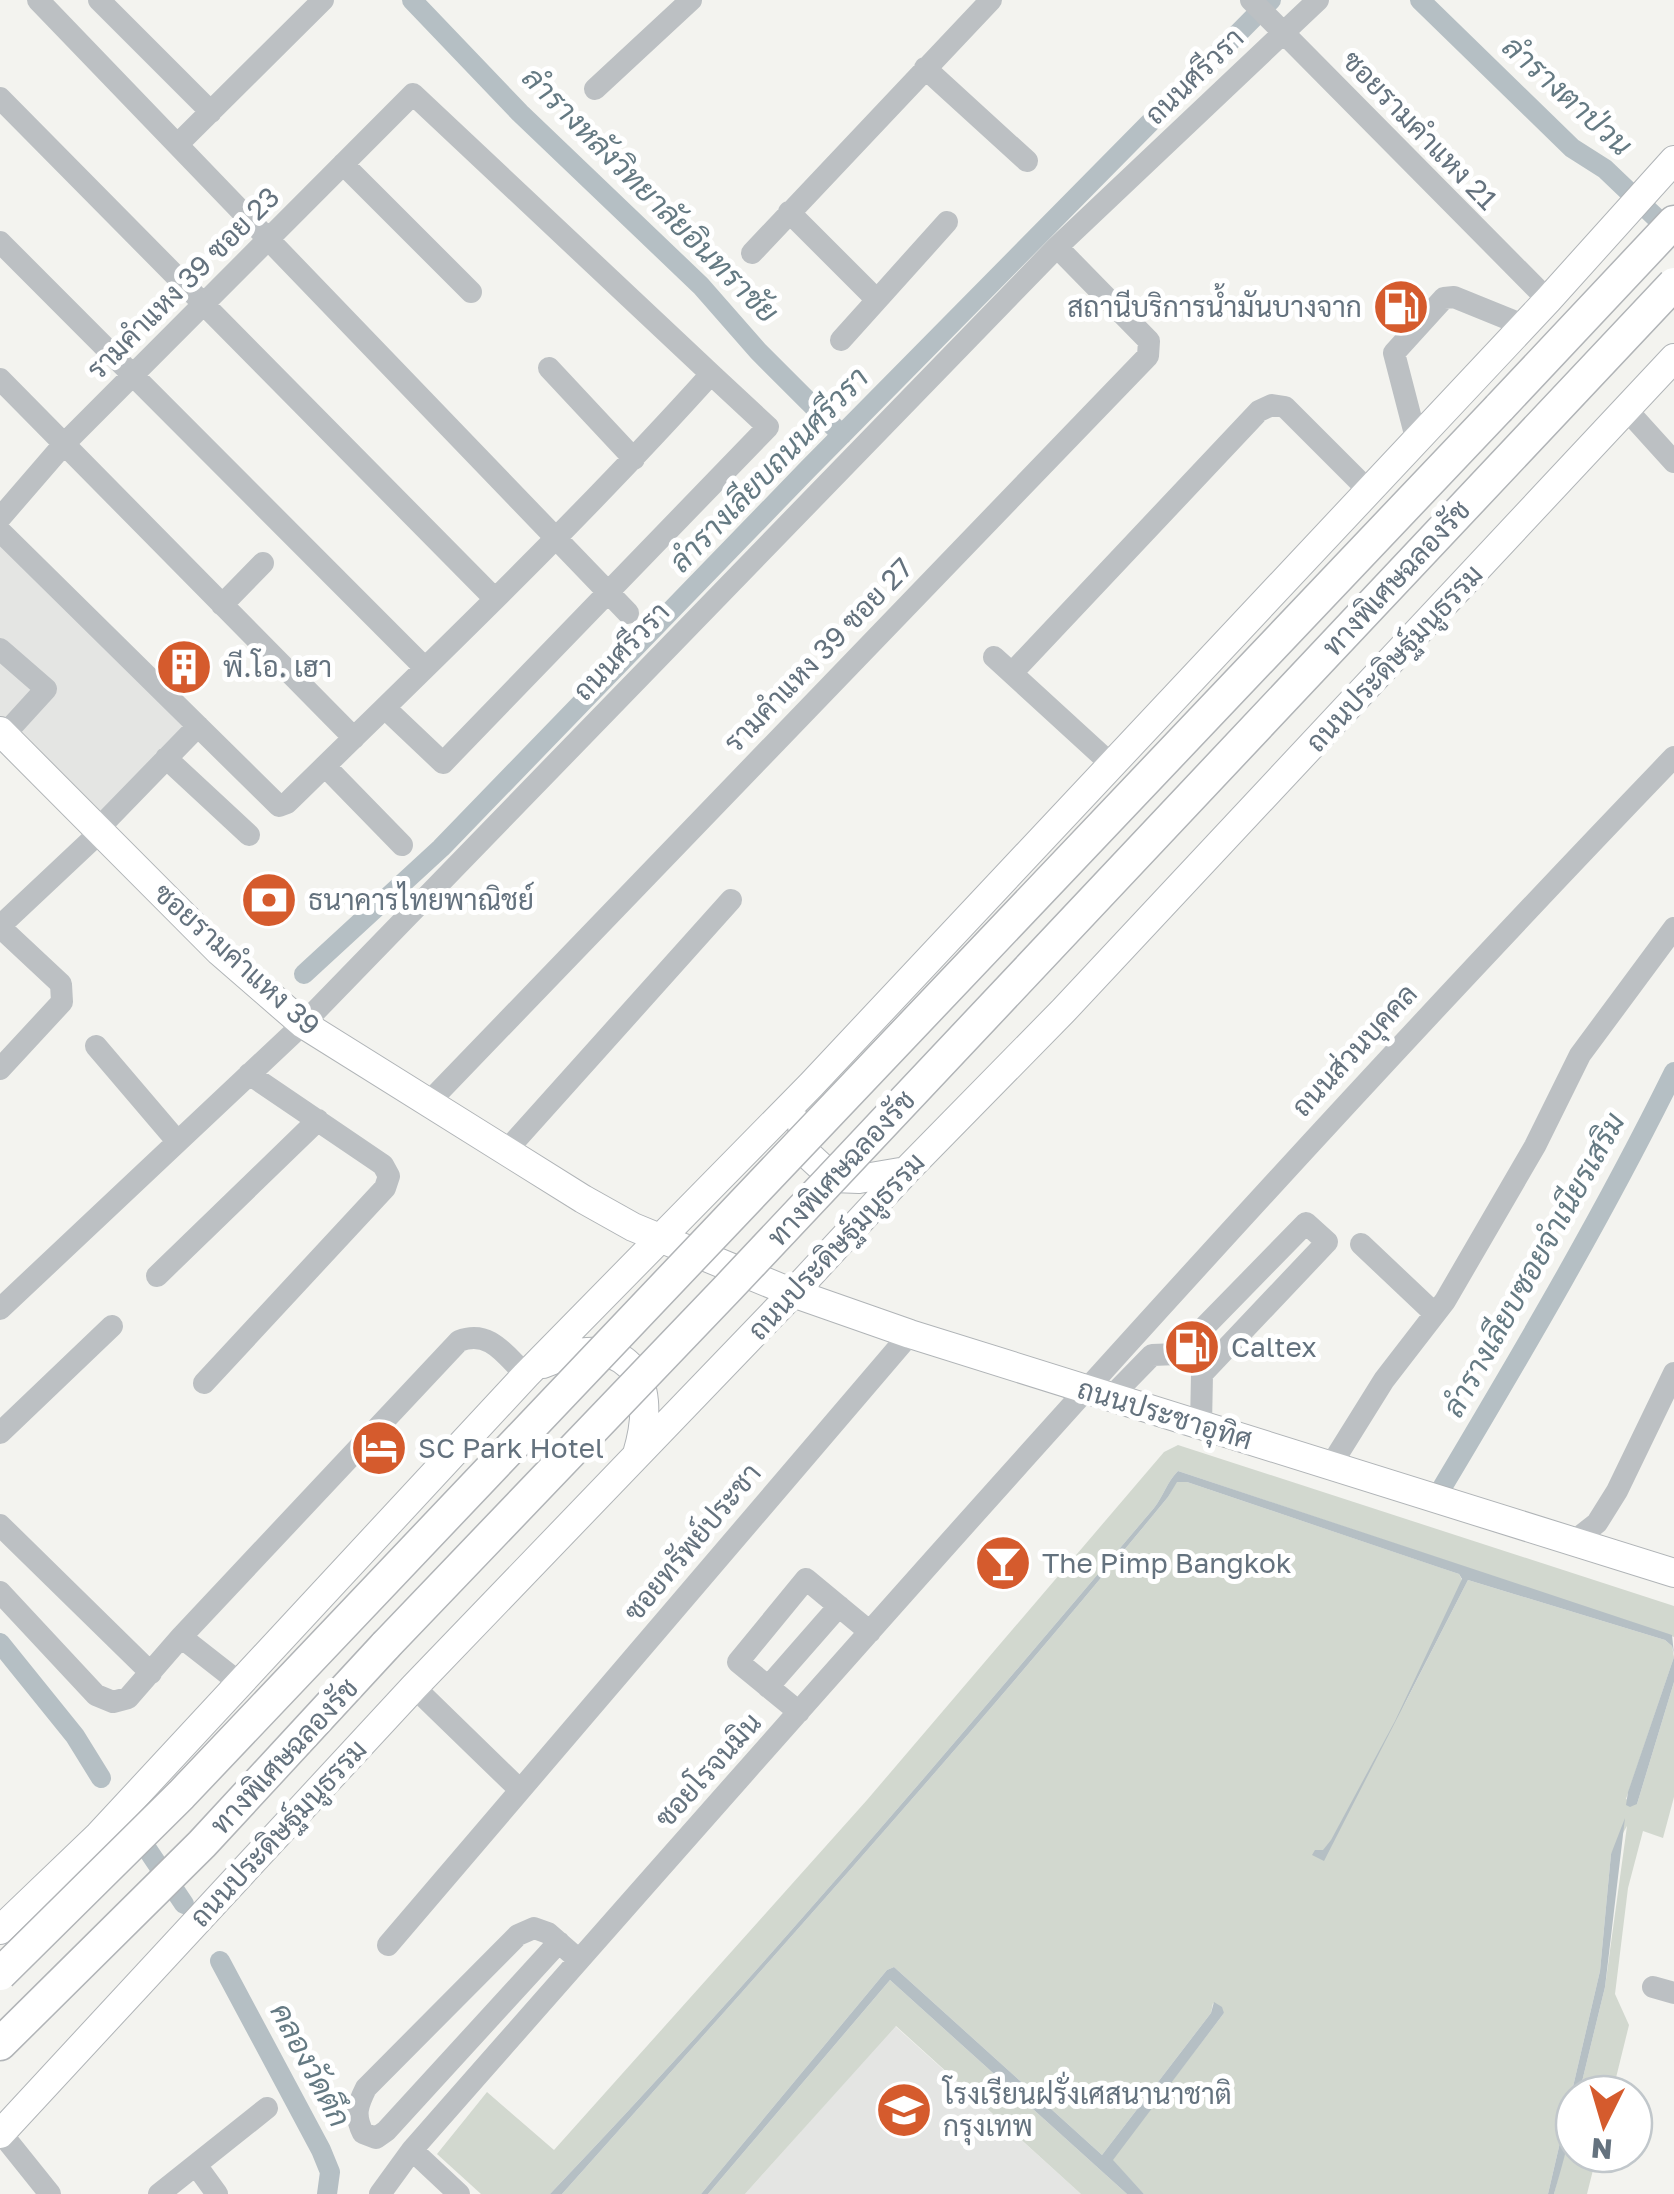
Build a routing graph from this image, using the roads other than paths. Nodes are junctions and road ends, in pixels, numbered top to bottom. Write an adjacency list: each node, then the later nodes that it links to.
1 (38, 0): 13 (street)
2 (323, 0): 12 (street)
3 (691, 0): 10 (street)
4 (991, 0): 9 (street)
5 (1251, 0): 8 (street, ซอยรามคำแหง 21)
6 (1318, 0): 8 (street, ถนนศรีวรา)
7 (104, 2): 12 (street)
8 (1277, 26): 22 (street, ถนนศรีวรา); 27 (street, ซอยรามคำแหง 21)
9 (925, 68): 15 (street); 17 (street)
10 (596, 88)
11 (0, 98): 28 (street)
12 (211, 112): 13 (street)
13 (178, 144): 20 (street)
14 (1674, 160): 27 (main road)
15 (1027, 161)
16 (344, 164): 20 (street, รามคำแหง 39 ซอย 23); 25 (street); 33 (street, รามคำแหง 39 ซอย 23)
17 (789, 212): 23 (street); 26 (street)
18 (947, 222): 26 (street)
19 (1674, 222): 113 (highway, ทางพิเศษฉลองรัช, bridge)
20 (270, 238): 28 (street, รามคำแหง 39 ซอย 23); 44 (street)
21 (0, 242): 34 (street)
22 (1057, 247): 68 (street, ถนนศรีวรา); 73 (street, รามคำแหง 39 ซอย 27)
23 (752, 253)
24 (1674, 284): 114 (highway, ทางพิเศษฉลองรัช, bridge)
25 (471, 292)
26 (877, 300): 30 (street)
27 (1548, 300): 29 (main road)
28 (204, 304): 34 (street, รามคำแหง 39 ซอย 23); 47 (street)
29 (1523, 324): 37 (main road); 37 (street)
30 (841, 340)
31 (1674, 358): 36 (main road, ถนนประดิษฐ์มนูธรรม)
32 (549, 368): 39 (street)
33 (711, 374): 39 (street); 46 (street)
34 (133, 375): 38 (street, รามคำแหง 39 ซอย 23); 52 (street)
35 (0, 379): 38 (street)
36 (1626, 409): 40 (street); 77 (main road, ถนนประดิษฐ์มนูธรรม)
37 (1416, 438): 41 (main road)
38 (64, 444): 42 (street, รามคำแหง 39 ซอย 23); 48 (street)
39 (634, 459): 44 (street)
40 (1674, 462)
41 (1368, 490): 53 (street); 60 (main road)
42 (0, 518)
43 (0, 531): 55 (street)
44 (554, 538): 46 (street); 47 (street)
45 (263, 563): 48 (street)
46 (607, 592): 49 (street); 54 (street)
47 (494, 599): 52 (street)
48 (222, 605): 57 (street)
49 (628, 612)
50 (0, 649): 56 (street)
51 (994, 657): 53 (street)
52 (425, 668): 54 (street)
53 (1012, 673): 60 (street)
54 (384, 708): 57 (street)
55 (198, 726): 59 (street); 61 (street)
56 (2, 733): 62 (main road, ซอยรามคำแหง 39)
57 (354, 738): 61 (street)
58 (1674, 757): 91 (street, ถนนส่วนบุคคล)
59 (166, 758): 62 (street); 63 (street)
60 (1111, 764): 72 (main road)
61 (325, 766): 64 (street)
62 (98, 831): 66 (street); 68 (main road, ซอยรามคำแหง 39)
63 (250, 834)
64 (402, 845)
65 (731, 900): 76 (street)
66 (0, 927): 70 (street)
67 (1674, 928): 83 (street)
68 (303, 1024): 71 (street, ถนนศรีวรา); 73 (main road, ซอยรามคำแหง 39)
69 (96, 1046): 75 (street)
70 (2, 1063)
71 (249, 1074): 74 (street); 75 (street, ถนนศรีวรา)
72 (811, 1086): 77 (main road); 78 (main road)
73 (428, 1102): 76 (main road, ซอยรามคำแหง 39)
74 (318, 1120): 80 (street); 90 (street)
75 (177, 1141): 82 (street, ถนนศรีวรา)
76 (506, 1151): 78 (main road, ซอยรามคำแหง 39)
77 (906, 1172): 81 (main road, ถนนประดิษฐ์มนูธรรม)
78 (661, 1239): 81 (main road, ถนนประชาอุทิศ); 87 (main road)
79 (1361, 1244): 83 (street)
80 (157, 1276)
81 (793, 1293): 85 (main road, ถนนประชาอุทิศ); 94 (main road, ถนนประดิษฐ์มนูธรรม)
82 (0, 1308)
83 (1435, 1314): 95 (street)
84 (112, 1326): 93 (street)
85 (910, 1334): 91 (main road, ถนนประชาอุทิศ); 108 (street, ซอยทรัพย์ประชา)
86 (1178, 1354): 89 (street); 89 (street); 91 (street)
87 (530, 1372): 94 (main road); 102 (street); 104 (main road)
88 (1674, 1373): 97 (street)
89 (1202, 1374): 92 (street)
90 (204, 1383)
91 (1097, 1393): 92 (main road, ถนนประชาอุทิศ); 101 (street, ซอยโรจนมิน)
92 (1201, 1425): 95 (main road, ถนนประชาอุทิศ)
93 (0, 1433)
94 (636, 1456): 105 (main road, ถนนประดิษฐ์มนูธรรม)
95 (1331, 1466): 97 (main road, ถนนประชาอุทิศ)
96 (2, 1531): 103 (street)
97 (1572, 1542): 98 (main road, ถนนประชาอุทิศ)
98 (1674, 1574)
99 (0, 1592): 103 (street)
100 (839, 1606): 101 (street); 106 (street); 106 (street)
101 (870, 1632): 107 (street, ซอยโรจนมิน)
102 (181, 1637): 103 (street); 104 (street)
103 (150, 1673)
104 (241, 1684): 109 (main road)
105 (414, 1687): 108 (street); 116 (main road, ถนนประดิษฐ์มนูธรรม)
106 (768, 1687): 107 (street)
107 (799, 1712): 112 (street, ซอยโรจนมิน)
108 (520, 1790): 111 (street, ซอยทรัพย์ประชา)
109 (0, 1930)
110 (558, 1942): 110 (street); 112 (street)
111 (388, 1946)
112 (579, 1960): 117 (street, ซอยโรจนมิน)
113 (0, 1974)
114 (0, 2044)
115 (267, 2108): 118 (street)
116 (0, 2134): 119 (street)
117 (412, 2150): 122 (street, ซอยโรจนมิน); 123 (street)
118 (196, 2166): 120 (street); 121 (street)
119 (50, 2194)
120 (159, 2194)
121 (217, 2194)
122 (380, 2194)
123 (460, 2194)

